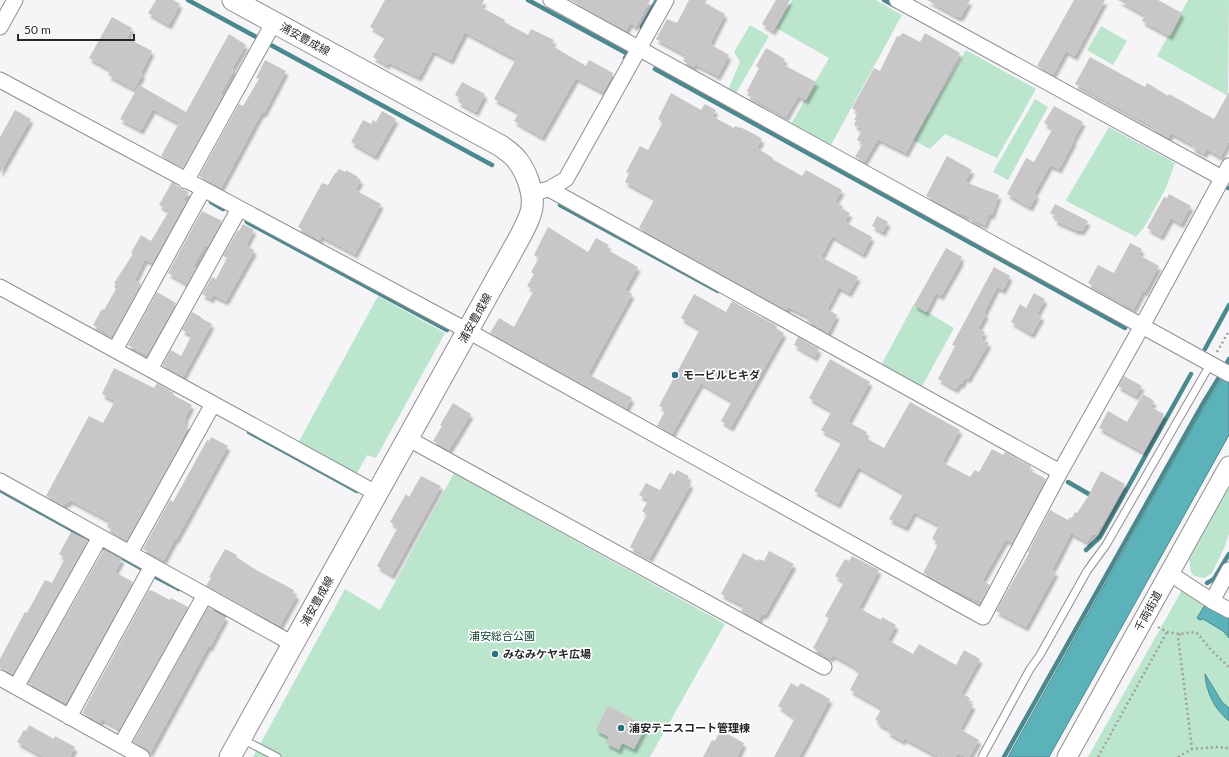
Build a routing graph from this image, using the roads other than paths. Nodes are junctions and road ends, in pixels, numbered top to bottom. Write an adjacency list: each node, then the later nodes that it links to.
1 (15, 0): 6 (street)
2 (233, 0): 7 (main road, 浦安豊成線)
3 (550, 0): 8 (street)
4 (666, 0): 8 (street)
5 (897, 0): 10 (street)
6 (0, 27)
7 (268, 35): 11 (street); 13 (main road, 浦安豊成線)
8 (640, 48): 13 (street); 16 (street)
9 (0, 80): 11 (street)
10 (1225, 172): 16 (street)
11 (186, 181): 12 (street)
12 (203, 190): 14 (street); 18 (street)
13 (540, 191): 17 (main road, 浦安豊成線); 24 (street)
14 (239, 209): 17 (street); 20 (street)
15 (0, 287): 18 (street)
16 (1142, 326): 19 (street); 24 (street)
17 (468, 332): 22 (main road, 浦安豊成線); 24 (street)
18 (115, 350): 20 (street)
19 (1219, 368): 45 (lane)
20 (150, 369): 21 (street)
21 (213, 404): 26 (street); 28 (street)
22 (407, 438): 26 (main road, 浦安豊成線); 36 (street)
23 (1229, 466): 31 (street, 千両街道)
24 (1060, 472)
25 (0, 482): 27 (street)
26 (376, 493): 35 (main road, 浦安豊成線)
27 (100, 537): 28 (street); 38 (street)
28 (130, 553): 29 (street)
29 (152, 566): 32 (street); 39 (street)
30 (1229, 570): 33 (street)
31 (1169, 573): 33 (street); 46 (street, 千両街道)
32 (205, 595): 35 (street); 41 (street)
33 (1212, 601): 34 (street)
34 (1229, 610)
35 (293, 644): 40 (main road, 浦安豊成線)
36 (824, 667)
37 (0, 678): 38 (street)
38 (16, 688): 39 (street)
39 (70, 717): 41 (street)
40 (241, 738): 43 (main road, 浦安豊成線); 44 (lane)
41 (121, 745): 42 (street)
42 (142, 757)
43 (230, 757)
44 (277, 757)
45 (982, 757)
46 (1067, 757)

